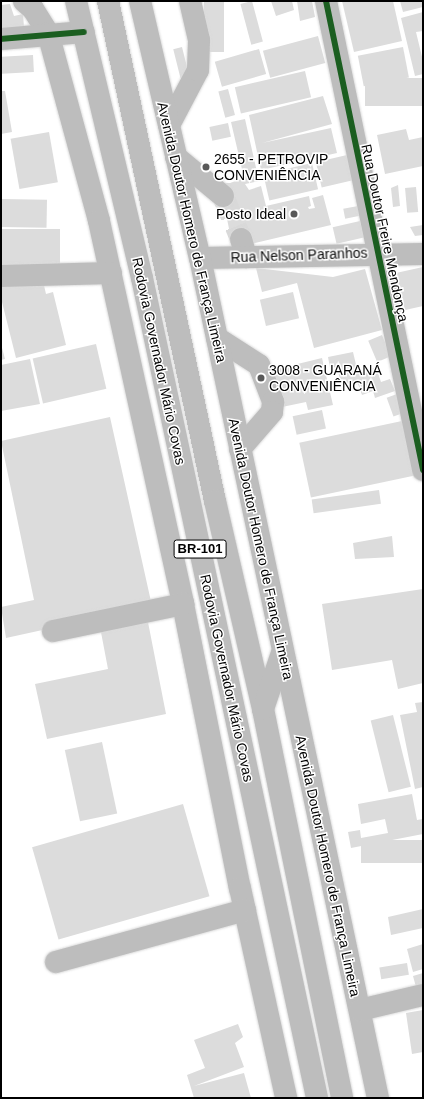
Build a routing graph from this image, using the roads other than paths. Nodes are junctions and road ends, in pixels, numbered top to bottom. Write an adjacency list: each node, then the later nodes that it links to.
1 (76, 1): 7 (main road, Rodovia Governador Mário Covas / BR-101)
2 (108, 1): 24 (main road, Rodovia Governador Mário Covas / BR-101)
3 (140, 1): 10 (main road, Avenida Doutor Homero de França Limeira)
4 (190, 1): 10 (main road)
5 (326, 1): 13 (main road, Rua Doutor Freire Mendonça)
6 (29, 4): 8 (main road)
7 (84, 32): 8 (main road); 30 (main road, Rodovia Governador Mário Covas / BR-101)
8 (48, 33): 9 (main road); 16 (main road)
9 (1, 39)
10 (169, 125): 11 (main road, Avenida Doutor Homero de França Limeira)
11 (176, 158): 12 (main road); 15 (main road, Avenida Doutor Homero de França Limeira)
12 (223, 196)
13 (376, 253): 14 (main road, Rua Nelson Paranhos); 15 (main road, Rua Nelson Paranhos); 20 (main road, Rua Doutor Freire Mendonça)
14 (423, 254)
15 (200, 258): 18 (main road, Avenida Doutor Homero de França Limeira)
16 (111, 272): 17 (main road); 21 (main road)
17 (1, 276)
18 (217, 338): 19 (main road, Avenida Doutor Homero de França Limeira); 19 (main road)
19 (240, 449): 23 (main road, Avenida Doutor Homero de França Limeira)
20 (423, 470)
21 (183, 604): 22 (main road); 25 (main road)
22 (54, 632)
23 (282, 653): 24 (main road); 28 (main road, Avenida Doutor Homero de França Limeira)
24 (263, 709): 31 (main road, Rodovia Governador Mário Covas / BR-101)
25 (245, 910): 26 (main road); 29 (main road)
26 (56, 962)
27 (423, 995): 28 (main road)
28 (360, 1010): 32 (main road, Avenida Doutor Homero de França Limeira)
29 (286, 1098)
30 (317, 1098)
31 (342, 1098)
32 (378, 1098)

